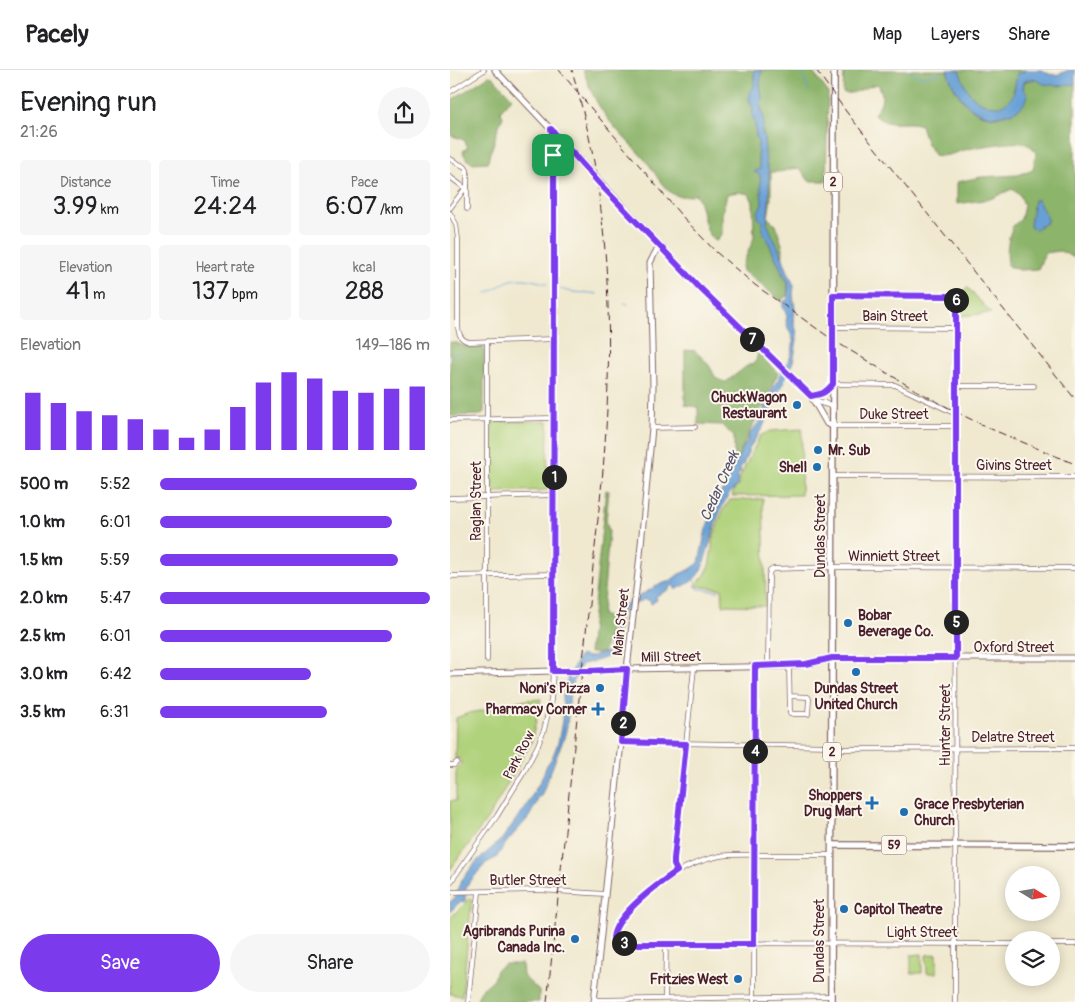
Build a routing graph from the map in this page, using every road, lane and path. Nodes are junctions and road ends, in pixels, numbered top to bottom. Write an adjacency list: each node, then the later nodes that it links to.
1 (484, 70): 4 (street)
2 (495, 70): 5 (main road)
3 (834, 70): 15 (main road, Dundas Street / 2)
4 (450, 92)
5 (551, 129): 6 (main road); 8 (street, Park Row)
6 (569, 149): 8 (street); 14 (main road)
7 (450, 159): 10 (street)
8 (554, 168): 18 (street, Park Row)
9 (450, 177): 10 (street)
10 (466, 187): 11 (street); 12 (street)
11 (450, 208)
12 (467, 209)
13 (450, 213): 19 (street)
14 (660, 247): 23 (main road); 32 (main road, Main Street)
15 (833, 295): 16 (main road, Dundas Street / 2); 17 (street, Hunter Street)
16 (833, 327): 17 (street, Bain Street); 20 (main road, Dundas Street / 2)
17 (956, 328): 21 (street, Hunter Street)
18 (554, 339): 19 (street); 26 (street, Park Row)
19 (487, 341): 27 (street, Raglan Street)
20 (833, 384): 23 (main road); 24 (main road, Dundas Street / 2); 25 (street)
21 (956, 386): 22 (street); 25 (street, Hunter Street)
22 (1034, 386)
23 (811, 396): 24 (main road); 29 (main road)
24 (833, 406): 29 (main road, Dundas Street / 2)
25 (956, 414): 30 (street, Hunter Street)
26 (554, 418): 27 (street); 36 (street, Park Row)
27 (487, 419): 28 (street); 37 (street, Raglan Street)
28 (450, 420)
29 (833, 426): 30 (street, Duke Street); 33 (main road, Dundas Street / 2)
30 (956, 426): 34 (street, Hunter Street)
31 (695, 427): 32 (street)
32 (652, 428): 53 (main road, Main Street)
33 (833, 476): 34 (street, Givins Street); 39 (main road, Dundas Street / 2)
34 (956, 476): 35 (street, Givins Street); 40 (street, Hunter Street)
35 (1075, 477)
36 (554, 495): 37 (street); 42 (street, Park Row)
37 (487, 497): 38 (street); 43 (street, Raglan Street)
38 (450, 498)
39 (832, 568): 40 (street, Winniett Street); 45 (main road, Dundas Street / 2); 50 (street, Winniett Street)
40 (956, 568): 41 (street, Winniett Street); 46 (street, Hunter Street)
41 (1075, 568)
42 (554, 574): 43 (street); 54 (street, Park Row)
43 (487, 575): 44 (street); 48 (street, Raglan Street)
44 (450, 576)
45 (832, 658): 46 (main road, Oxford Street); 51 (main road, Mill Street); 60 (main road, Dundas Street / 2)
46 (956, 658): 47 (main road, Oxford Street); 61 (street, Hunter Street)
47 (1075, 658)
48 (487, 660)
49 (755, 666): 50 (main road, Mill Street); 52 (main road, Mill Street); 59 (street)
50 (768, 666): 51 (main road, Mill Street)
51 (789, 666): 56 (street)
52 (694, 668): 53 (main road, Mill Street); 58 (street)
53 (627, 669): 54 (main road, Mill Street); 57 (main road, Main Street)
54 (553, 671): 55 (main road, Mill Street); 71 (street, Park Row)
55 (450, 674)
56 (790, 696): 56 (street)
57 (621, 742): 58 (street, Delatre Street); 74 (main road, Main Street)
58 (686, 744): 59 (street, Delatre Street); 70 (street)
59 (755, 745): 60 (street, Delatre Street); 68 (street)
60 (832, 747): 61 (street, Delatre Street); 65 (main road, Dundas Street / 2)
61 (956, 748): 62 (street, Delatre Street); 66 (street, Hunter Street)
62 (1075, 748)
63 (457, 762): 64 (street)
64 (450, 765)
65 (832, 845): 66 (main road, 59); 69 (main road, Dundas Street / 2)
66 (956, 846): 67 (main road, 59); 78 (street, Hunter Street)
67 (1075, 846)
68 (754, 855): 69 (street); 70 (street); 76 (street)
69 (832, 855): 77 (main road, Dundas Street / 2)
70 (677, 871): 75 (street, Light Street)
71 (450, 883)
72 (452, 892): 73 (street, Butler Street)
73 (479, 892): 74 (street, Butler Street); 86 (street)
74 (605, 894): 85 (main road, Main Street)
75 (666, 943): 76 (street, Light Street); 83 (street)
76 (754, 944): 77 (street, Light Street); 82 (street)
77 (831, 944): 78 (street, Light Street); 84 (main road, Dundas Street / 2)
78 (955, 944): 79 (street, Light Street); 88 (street, Hunter Street)
79 (1005, 944)
80 (1060, 944): 81 (street)
81 (1075, 944)
82 (754, 997): 83 (street); 84 (street); 87 (street)
83 (665, 998): 85 (street)
84 (831, 999)
85 (594, 1001)
86 (468, 1002)
87 (754, 1002)
88 (955, 1002)

